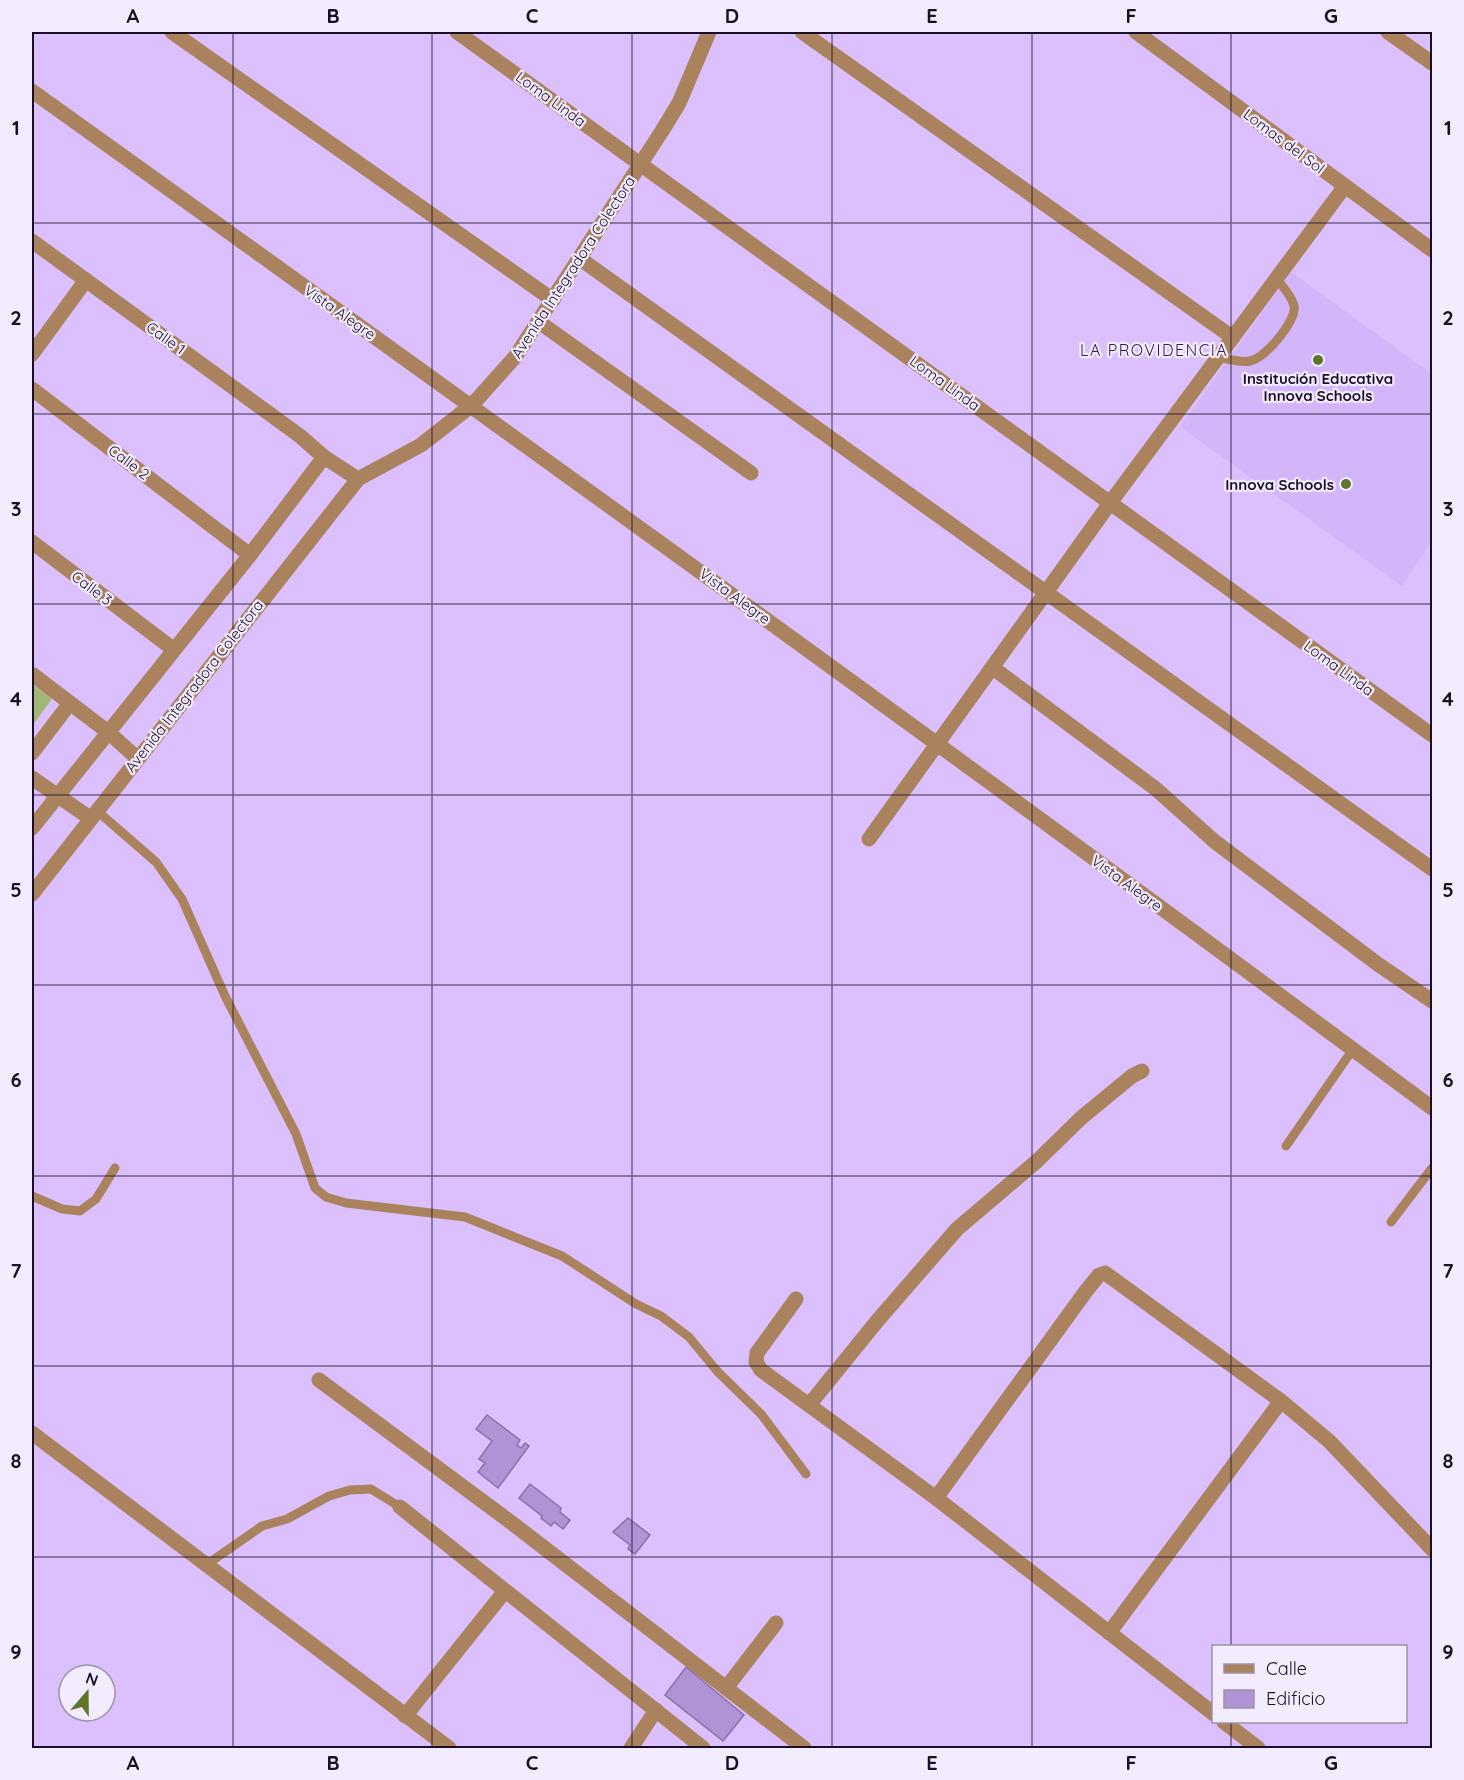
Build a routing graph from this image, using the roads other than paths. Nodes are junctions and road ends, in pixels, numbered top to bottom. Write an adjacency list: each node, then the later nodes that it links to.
1 (172, 32): 16 (street)
2 (458, 32): 9 (street, Loma Linda)
3 (709, 32): 9 (street, Avenida Integradora Colectora)
4 (802, 32): 18 (street)
5 (1136, 32): 10 (street, Lomas del Sol)
6 (1388, 32): 7 (street)
7 (1432, 63)
8 (32, 92): 22 (street, Vista Alegre)
9 (641, 164): 13 (street, Avenida Integradora Colectora); 26 (street, Loma Linda)
10 (1345, 186): 12 (street, Lomas del Sol); 14 (street)
11 (32, 241): 15 (street, Calle 1)
12 (1432, 250)
13 (579, 258): 16 (street, Avenida Integradora Colectora); 29 (street)
14 (1276, 278): 18 (street); 20 (lane)
15 (86, 280): 19 (street); 23 (street, Calle 1)
16 (553, 300): 17 (street, Avenida Integradora Colectora)
17 (539, 322): 22 (street, Avenida Integradora Colectora); 24 (street)
18 (1232, 337): 20 (street)
19 (32, 354)
20 (1218, 357): 26 (street)
21 (32, 388): 28 (street, Calle 2)
22 (472, 405): 25 (street, Avenida Integradora Colectora); 36 (street, Vista Alegre)
23 (324, 457): 25 (street); 28 (street)
24 (751, 473)
25 (358, 479): 38 (street, Avenida Integradora Colectora)
26 (1110, 503): 29 (street); 35 (street, Loma Linda)
27 (32, 542): 30 (street, Calle 3)
28 (250, 555): 30 (street)
29 (1044, 593): 31 (street); 44 (street)
30 (173, 650): 34 (street)
31 (993, 668): 36 (street); 46 (street)
32 (32, 674): 33 (street)
33 (70, 703): 34 (street); 37 (street)
34 (108, 732): 38 (street); 40 (street)
35 (1432, 735)
36 (938, 743): 43 (street); 47 (street, Vista Alegre)
37 (32, 753)
38 (137, 758): 41 (street, Avenida Integradora Colectora)
39 (32, 778): 40 (street)
40 (57, 794): 41 (street); 42 (street)
41 (93, 814): 45 (street, Avenida Integradora Colectora); 60 (lane)
42 (32, 828)
43 (869, 839)
44 (1432, 869)
45 (32, 894)
46 (1432, 1001)
47 (1353, 1049): 49 (street, Vista Alegre); 50 (lane)
48 (1142, 1071): 58 (street)
49 (1432, 1108)
50 (1286, 1146)
51 (115, 1168): 53 (lane)
52 (1432, 1168): 54 (lane)
53 (32, 1196)
54 (1391, 1222)
55 (796, 1299): 58 (street)
56 (319, 1380): 68 (street)
57 (1281, 1401): 61 (street); 63 (street); 67 (street)
58 (809, 1406): 61 (street)
59 (32, 1433): 64 (street)
60 (806, 1474)
61 (936, 1498): 67 (street)
62 (400, 1507): 64 (lane); 65 (street)
63 (1432, 1549)
64 (206, 1565): 71 (street)
65 (505, 1591): 69 (street); 71 (street)
66 (776, 1623): 68 (street)
67 (1109, 1633): 70 (street)
68 (726, 1688): 76 (street)
69 (656, 1710): 74 (street); 75 (street)
70 (1212, 1712)
71 (405, 1716): 73 (street)
72 (1225, 1723): 77 (street)
73 (449, 1749)
74 (631, 1749)
75 (703, 1749)
76 (804, 1749)
77 (1258, 1749)

